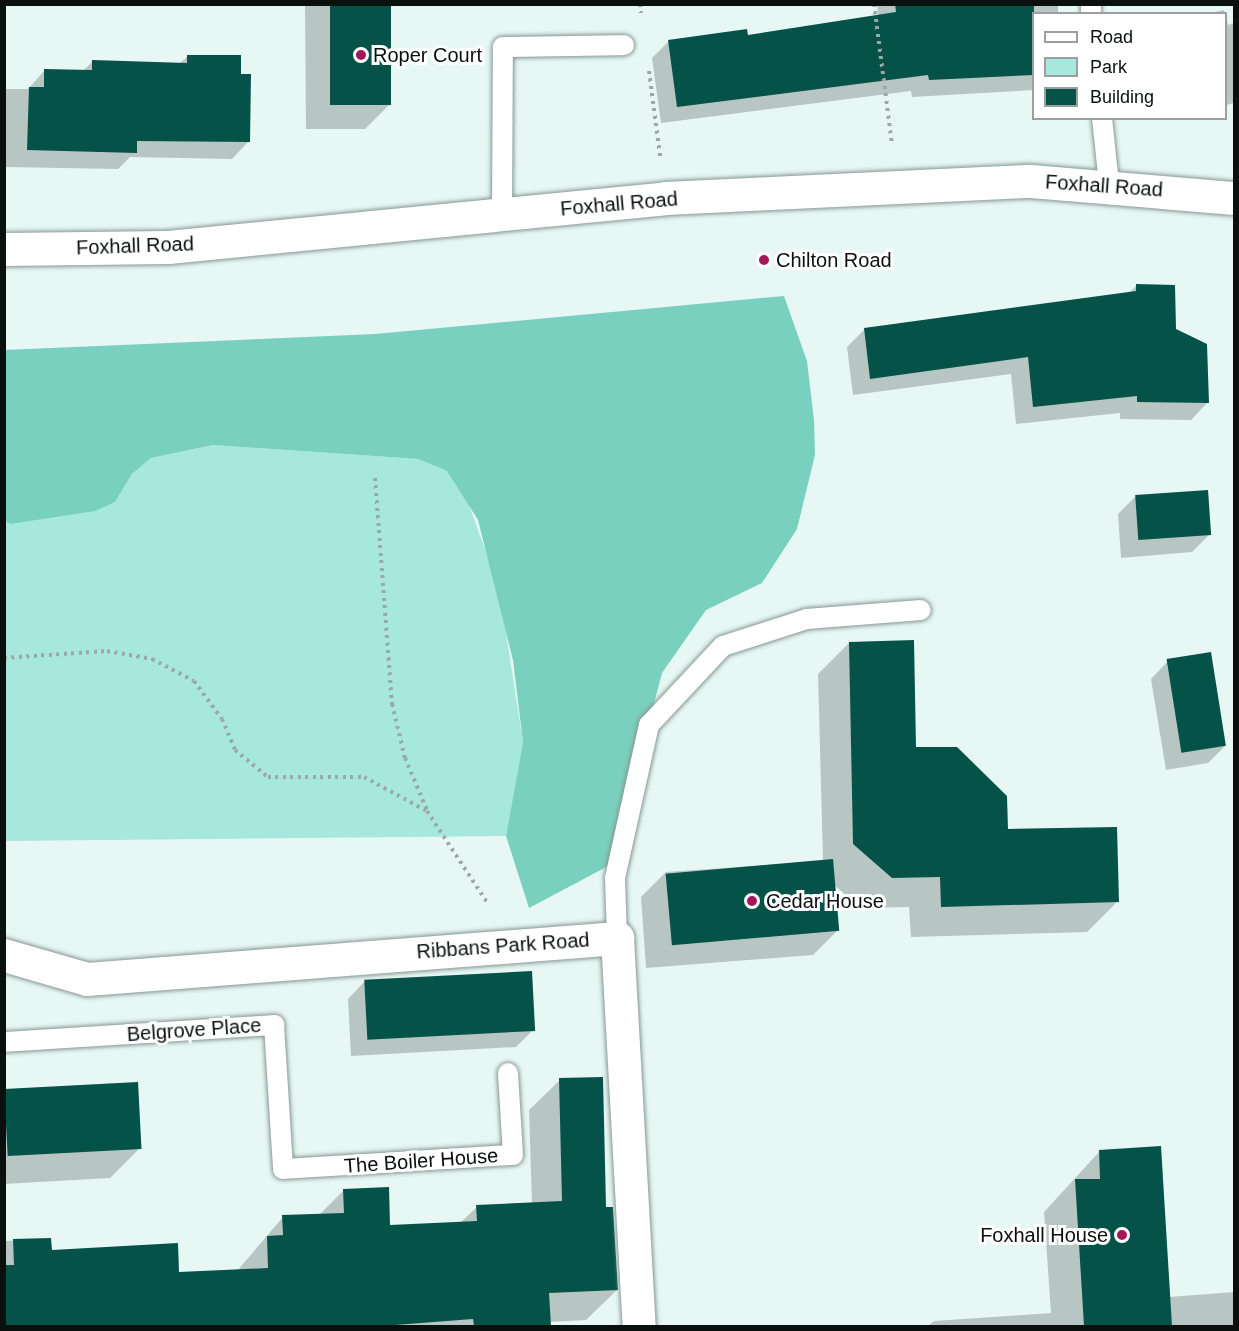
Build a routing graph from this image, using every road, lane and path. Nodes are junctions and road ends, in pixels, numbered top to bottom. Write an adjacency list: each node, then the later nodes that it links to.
1 (640, 4): 3 (path)
2 (874, 4): 8 (path)
3 (643, 27)
4 (624, 45): 11 (lane)
5 (648, 60): 9 (path)
6 (1102, 120): 7 (lane)
7 (1108, 184): 8 (street, Foxhall Road); 10 (street, Foxhall Road)
8 (898, 190): 9 (street, Foxhall Road)
9 (665, 198): 11 (street, Foxhall Road)
10 (1234, 198)
11 (502, 216): 12 (street, Foxhall Road)
12 (4, 249)
13 (375, 478): 16 (path)
14 (921, 610): 17 (lane)
15 (4, 658): 16 (path)
16 (427, 811): 18 (path)
17 (618, 938): 18 (street, Ribbans Park Road); 23 (street, Ribbans Park Road)
18 (508, 945): 19 (street, Ribbans Park Road)
19 (4, 956)
20 (4, 1042): 22 (lane, Belgrove Place)
21 (508, 1073): 22 (lane, The Boiler House)
22 (283, 1170)
23 (639, 1326)

